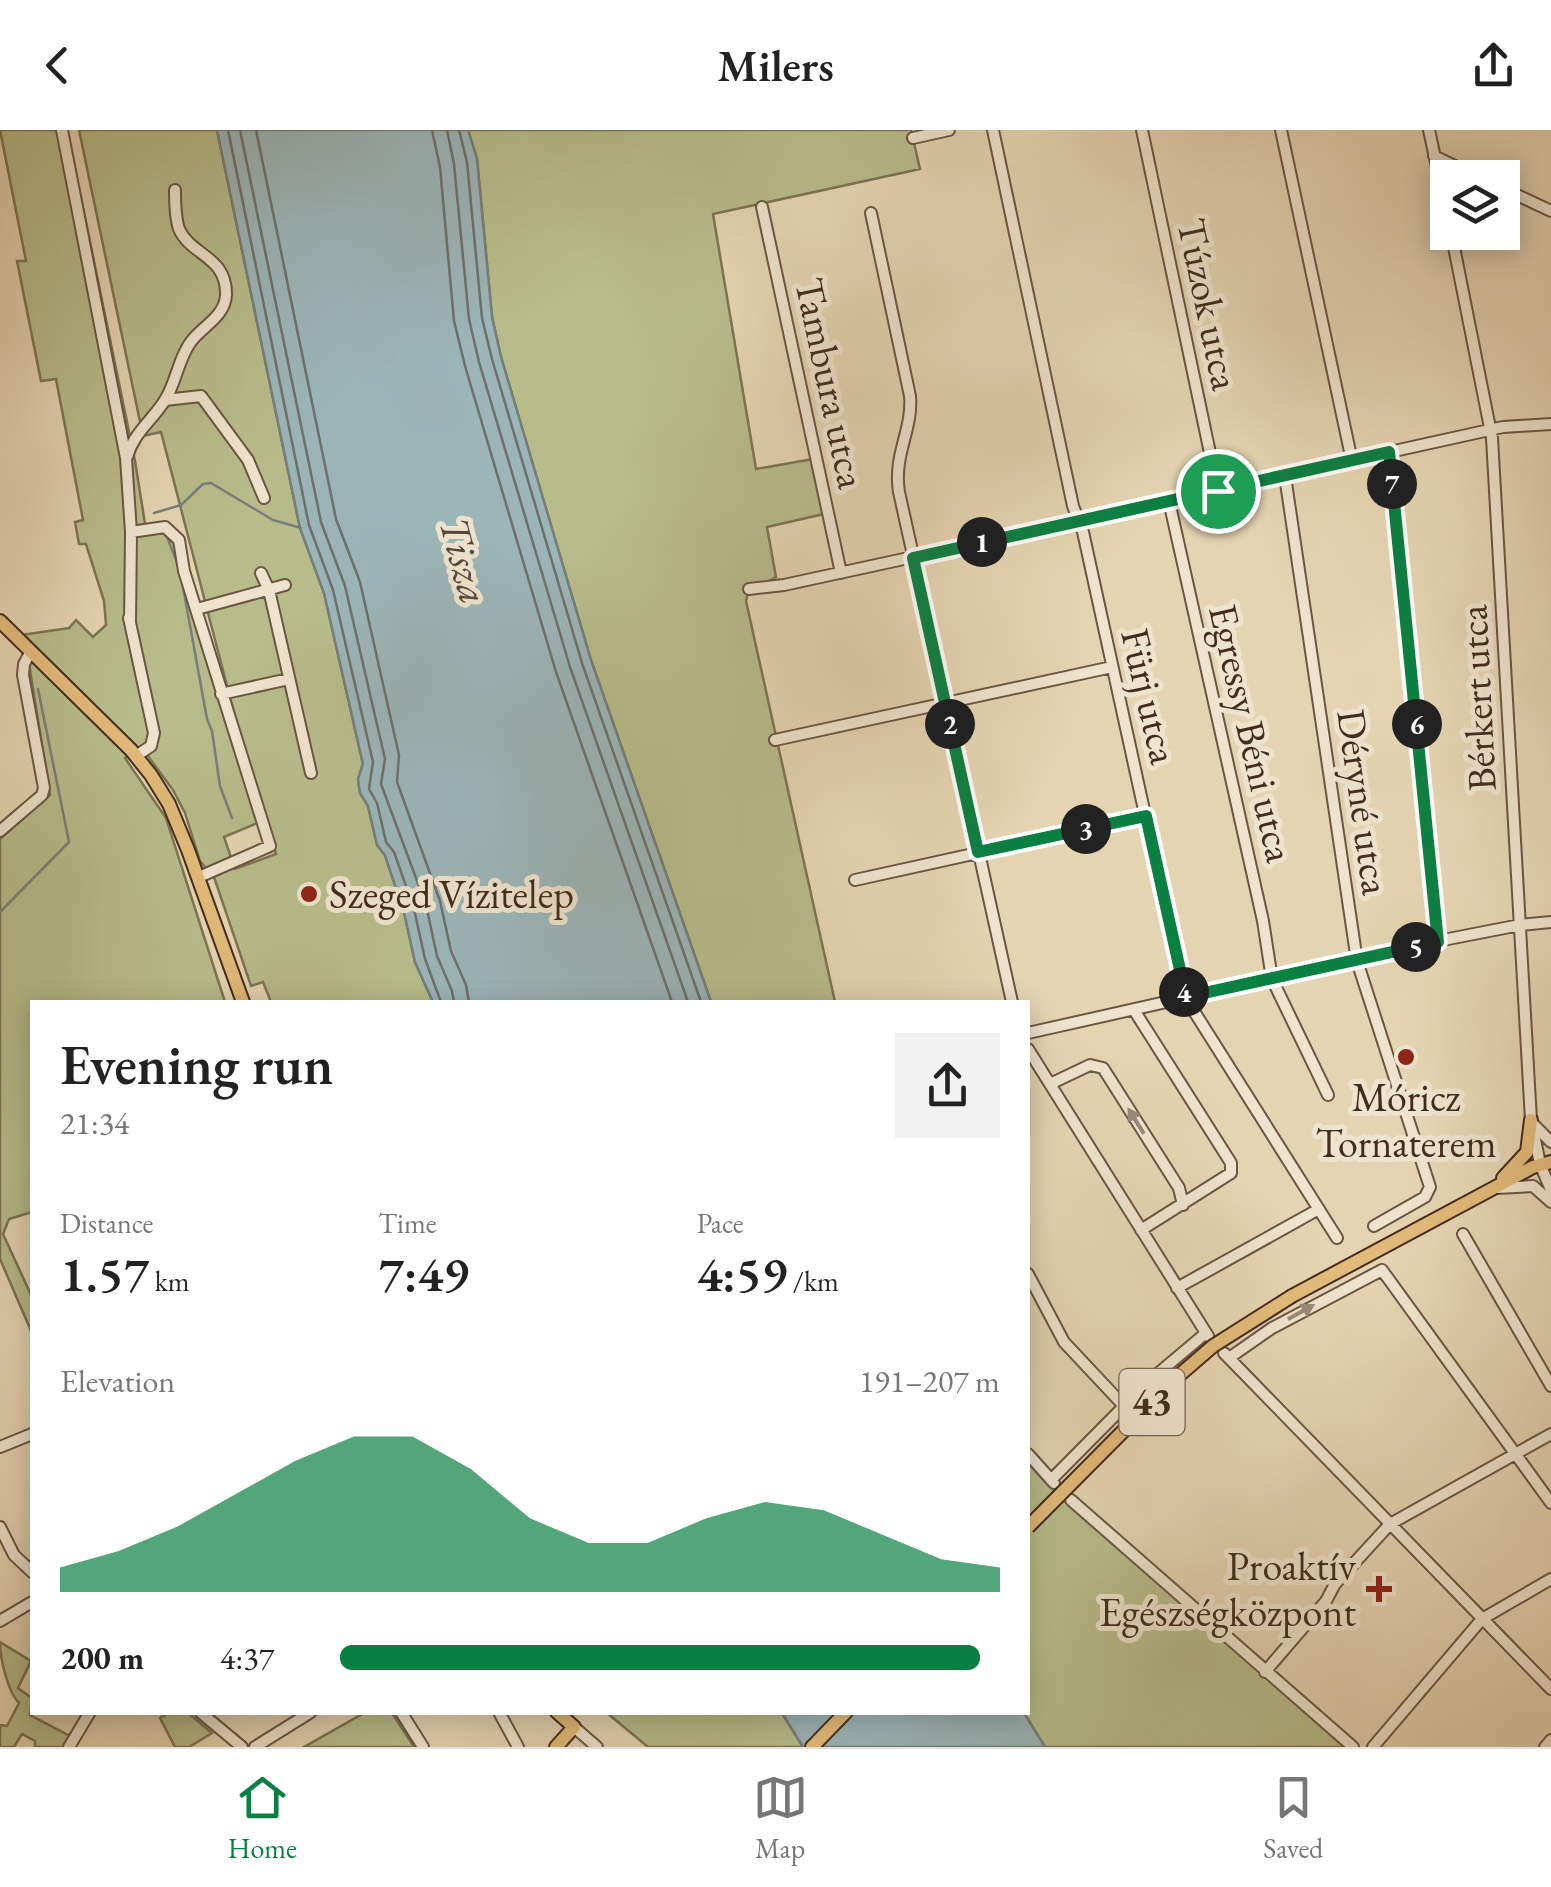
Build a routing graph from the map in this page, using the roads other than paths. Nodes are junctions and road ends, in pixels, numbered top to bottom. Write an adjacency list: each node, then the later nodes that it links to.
1 (62, 130): 21 (street)
2 (949, 130): 7 (street)
3 (993, 130): 27 (street, Fürj utca)
4 (1142, 130): 24 (street, Túzok utca)
5 (1281, 130): 22 (street)
6 (1428, 130): 8 (street)
7 (913, 138)
8 (1434, 156): 9 (street); 10 (street)
9 (1435, 160)
10 (1442, 160)
11 (175, 190): 17 (street)
12 (1520, 196): 14 (street)
13 (762, 207): 30 (street, Tambura utca)
14 (1551, 211)
15 (871, 213): 29 (street)
16 (1454, 250): 19 (street, Bérkert utca)
17 (165, 400): 21 (street); 25 (street)
18 (1551, 424): 19 (street)
19 (1492, 430): 20 (street); 55 (street, Bérkert utca)
20 (1389, 452): 22 (street); 56 (street)
21 (126, 458): 28 (street)
22 (1352, 461): 23 (street)
23 (1285, 476): 24 (street); 57 (street, Déryné utca)
24 (1218, 491): 26 (street)
25 (264, 498)
26 (1170, 501): 27 (street); 58 (street, Egressy Béni utca)
27 (1079, 520): 29 (street); 40 (street, Fürj utca)
28 (131, 532): 36 (street); 38 (street)
29 (913, 558): 30 (street); 43 (street)
30 (841, 572): 34 (street)
31 (261, 573): 35 (street)
32 (285, 585): 35 (street)
33 (123, 588): 38 (street)
34 (749, 589)
35 (270, 590): 36 (street); 41 (street)
36 (197, 609): 42 (street)
37 (0, 621): 39 (main road)
38 (130, 623): 45 (street)
39 (32, 653): 45 (main road); 49 (street)
40 (1112, 667): 43 (street); 48 (street, Fürj utca)
41 (289, 680): 42 (street); 46 (street)
42 (221, 694): 52 (street)
43 (945, 704): 44 (street); 51 (street)
44 (775, 740)
45 (136, 756): 52 (main road)
46 (311, 773)
47 (0, 810): 49 (street)
48 (1146, 816): 51 (street); 59 (street, Fürj utca)
49 (12, 821): 50 (street)
50 (0, 831)
51 (978, 852): 53 (street); 61 (street)
52 (199, 877): 60 (main road)
53 (855, 880)
54 (1551, 922): 55 (street)
55 (1520, 924): 56 (street); 67 (street, Bérkert utca)
56 (1438, 942): 57 (street)
57 (1357, 961): 58 (street); 75 (street, Déryné utca)
58 (1272, 979): 59 (street); 66 (street, Egressy Béni utca)
59 (1186, 997): 62 (street); 74 (street, Fürj utca)
60 (242, 1000)
61 (1012, 1000)
62 (1134, 1010): 63 (street); 73 (street)
63 (1030, 1034)
64 (1030, 1052): 65 (street)
65 (1050, 1084): 73 (street, one-way to 65); 76 (street)
66 (1328, 1095)
67 (1531, 1120): 68 (street); 69 (street, Bérkert utca); 70 (main road)
68 (1551, 1142)
69 (1546, 1163): 70 (main road, 43); 71 (street, Bérkert utca)
70 (1492, 1189): 72 (street); 91 (main road, 43, bridge)
71 (1551, 1190)
72 (1551, 1202)
73 (1183, 1205): 76 (street)
74 (1319, 1210): 78 (street, Fürj utca); 80 (street)
75 (1374, 1226)
76 (1141, 1230): 80 (street)
77 (1463, 1234): 81 (street)
78 (1337, 1238)
79 (1030, 1278): 82 (street)
80 (1177, 1288): 82 (street)
81 (1551, 1386)
82 (1124, 1406): 87 (street)
83 (1551, 1434): 86 (street)
84 (30, 1435): 85 (street)
85 (0, 1447)
86 (1516, 1454): 89 (street); 90 (street); 90 (street, one-way to 86)
87 (1030, 1456)
88 (1071, 1500): 98 (street)
89 (1551, 1503)
90 (1390, 1524): 96 (street); 98 (street)
91 (1030, 1526)
92 (0, 1527): 93 (street)
93 (30, 1570)
94 (1551, 1579): 96 (street)
95 (30, 1603): 97 (street)
96 (1482, 1620): 99 (street); 118 (street)
97 (0, 1621)
98 (1265, 1672): 117 (street)
99 (1551, 1689)
100 (88, 1715): 109 (street)
101 (204, 1715): 110 (street)
102 (306, 1715): 111 (street)
103 (402, 1715): 112 (street)
104 (501, 1715): 113 (street)
105 (560, 1715): 107 (main road)
106 (843, 1715): 116 (main road)
107 (574, 1727): 114 (main road); 115 (street)
108 (1551, 1740): 119 (street)
109 (69, 1747)
110 (242, 1747)
111 (255, 1747)
112 (423, 1747)
113 (518, 1747)
114 (556, 1747)
115 (597, 1747)
116 (812, 1747)
117 (1353, 1747)
118 (1373, 1747)
119 (1545, 1747)

